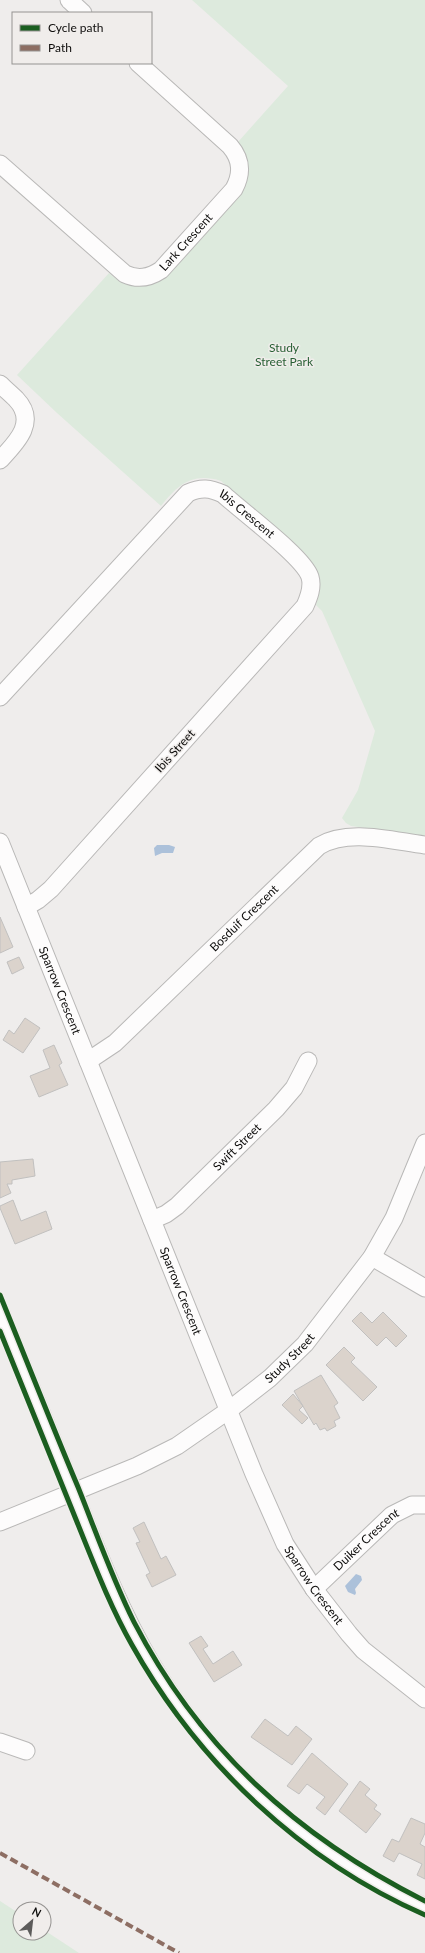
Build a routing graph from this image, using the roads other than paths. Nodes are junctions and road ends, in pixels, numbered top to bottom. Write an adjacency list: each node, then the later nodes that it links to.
1 (69, 0): 2 (street)
2 (82, 12)
3 (139, 64): 4 (street, Lark Crescent)
4 (0, 164)
5 (5, 389): 6 (street)
6 (0, 460)
7 (312, 585): 8 (street, Ibis Crescent); 11 (street, Ibis Street)
8 (0, 697)
9 (0, 842): 11 (street, Sparrow Crescent)
10 (425, 845): 12 (street, Bosduif Crescent)
11 (26, 907): 12 (street, Sparrow Crescent)
12 (88, 1061): 15 (street, Sparrow Crescent)
13 (308, 1061): 15 (street, Swift Street)
14 (425, 1143): 16 (street, Study Street)
15 (152, 1220): 19 (street, Sparrow Crescent)
16 (372, 1257): 17 (street); 19 (street, Study Street)
17 (425, 1288)
18 (0, 1311): 20 (street)
19 (229, 1410): 20 (street, Study Street); 23 (street, Sparrow Crescent)
20 (73, 1492): 22 (street, Study Street); 27 (street)
21 (425, 1505): 23 (street, Duiker Crescent)
22 (0, 1522)
23 (314, 1589): 24 (street, Sparrow Crescent)
24 (425, 1699)
25 (0, 1742): 26 (street)
26 (26, 1751)
27 (425, 1907)

